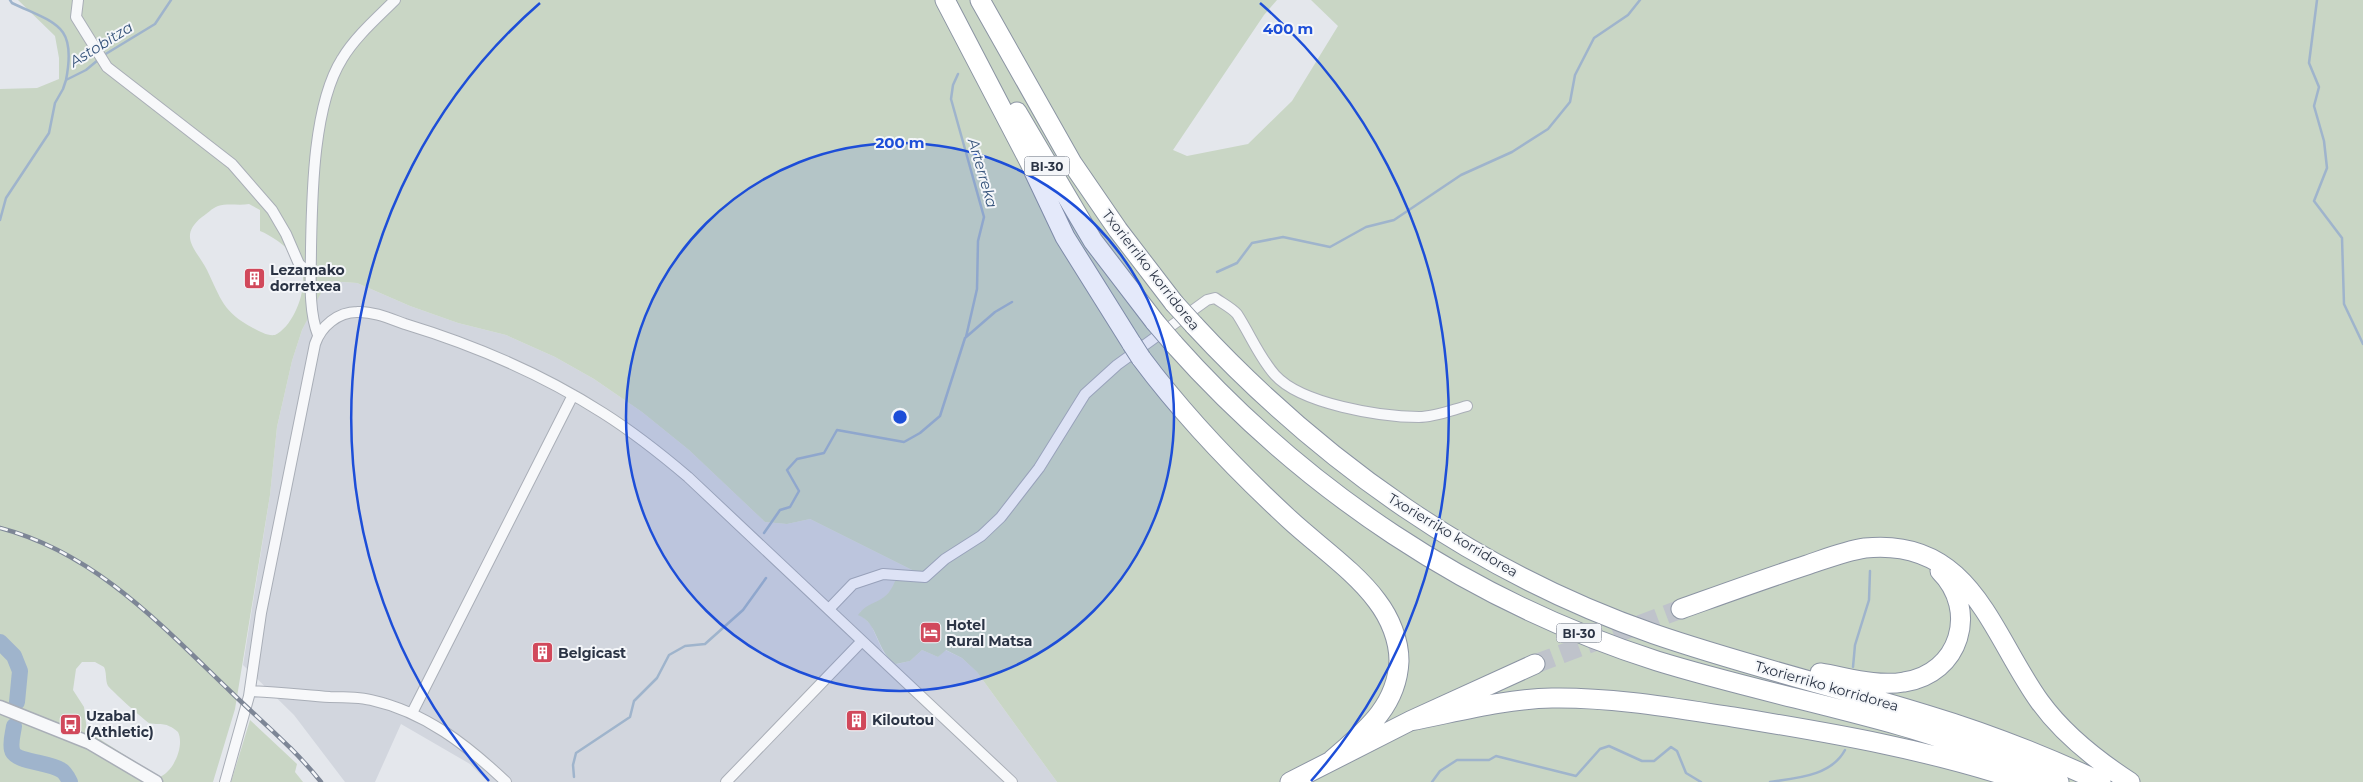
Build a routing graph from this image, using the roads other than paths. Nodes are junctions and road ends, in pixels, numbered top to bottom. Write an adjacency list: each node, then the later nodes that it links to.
1 (78, 0): 6 (street)
2 (395, 0): 6 (street)
3 (945, 0): 20 (highway)
4 (953, 0): 28 (highway, Txorierriko korridorea / BI-30, bridge)
5 (980, 0): 14 (highway, Txorierriko korridorea / BI-30, bridge)
6 (311, 275): 7 (street)
7 (318, 335): 8 (street); 16 (street)
8 (573, 395): 11 (street); 18 (street)
9 (1467, 406): 11 (street)
10 (1927, 558): 12 (highway); 14 (highway); 30 (highway)
11 (829, 609): 13 (street)
12 (1681, 609)
13 (862, 641): 24 (street); 25 (street)
14 (1725, 656): 29 (highway, Txorierriko korridorea / BI-30)
15 (1535, 664): 19 (highway)
16 (250, 691): 18 (street); 22 (street)
17 (0, 707): 21 (street)
18 (412, 713): 23 (street)
19 (1410, 721): 20 (highway); 27 (highway)
20 (1332, 760): 26 (highway)
21 (156, 782)
22 (225, 782)
23 (506, 782)
24 (726, 782)
25 (1012, 782)
26 (1290, 782)
27 (2025, 782)
28 (2059, 782)
29 (2101, 782)
30 (2130, 782)

